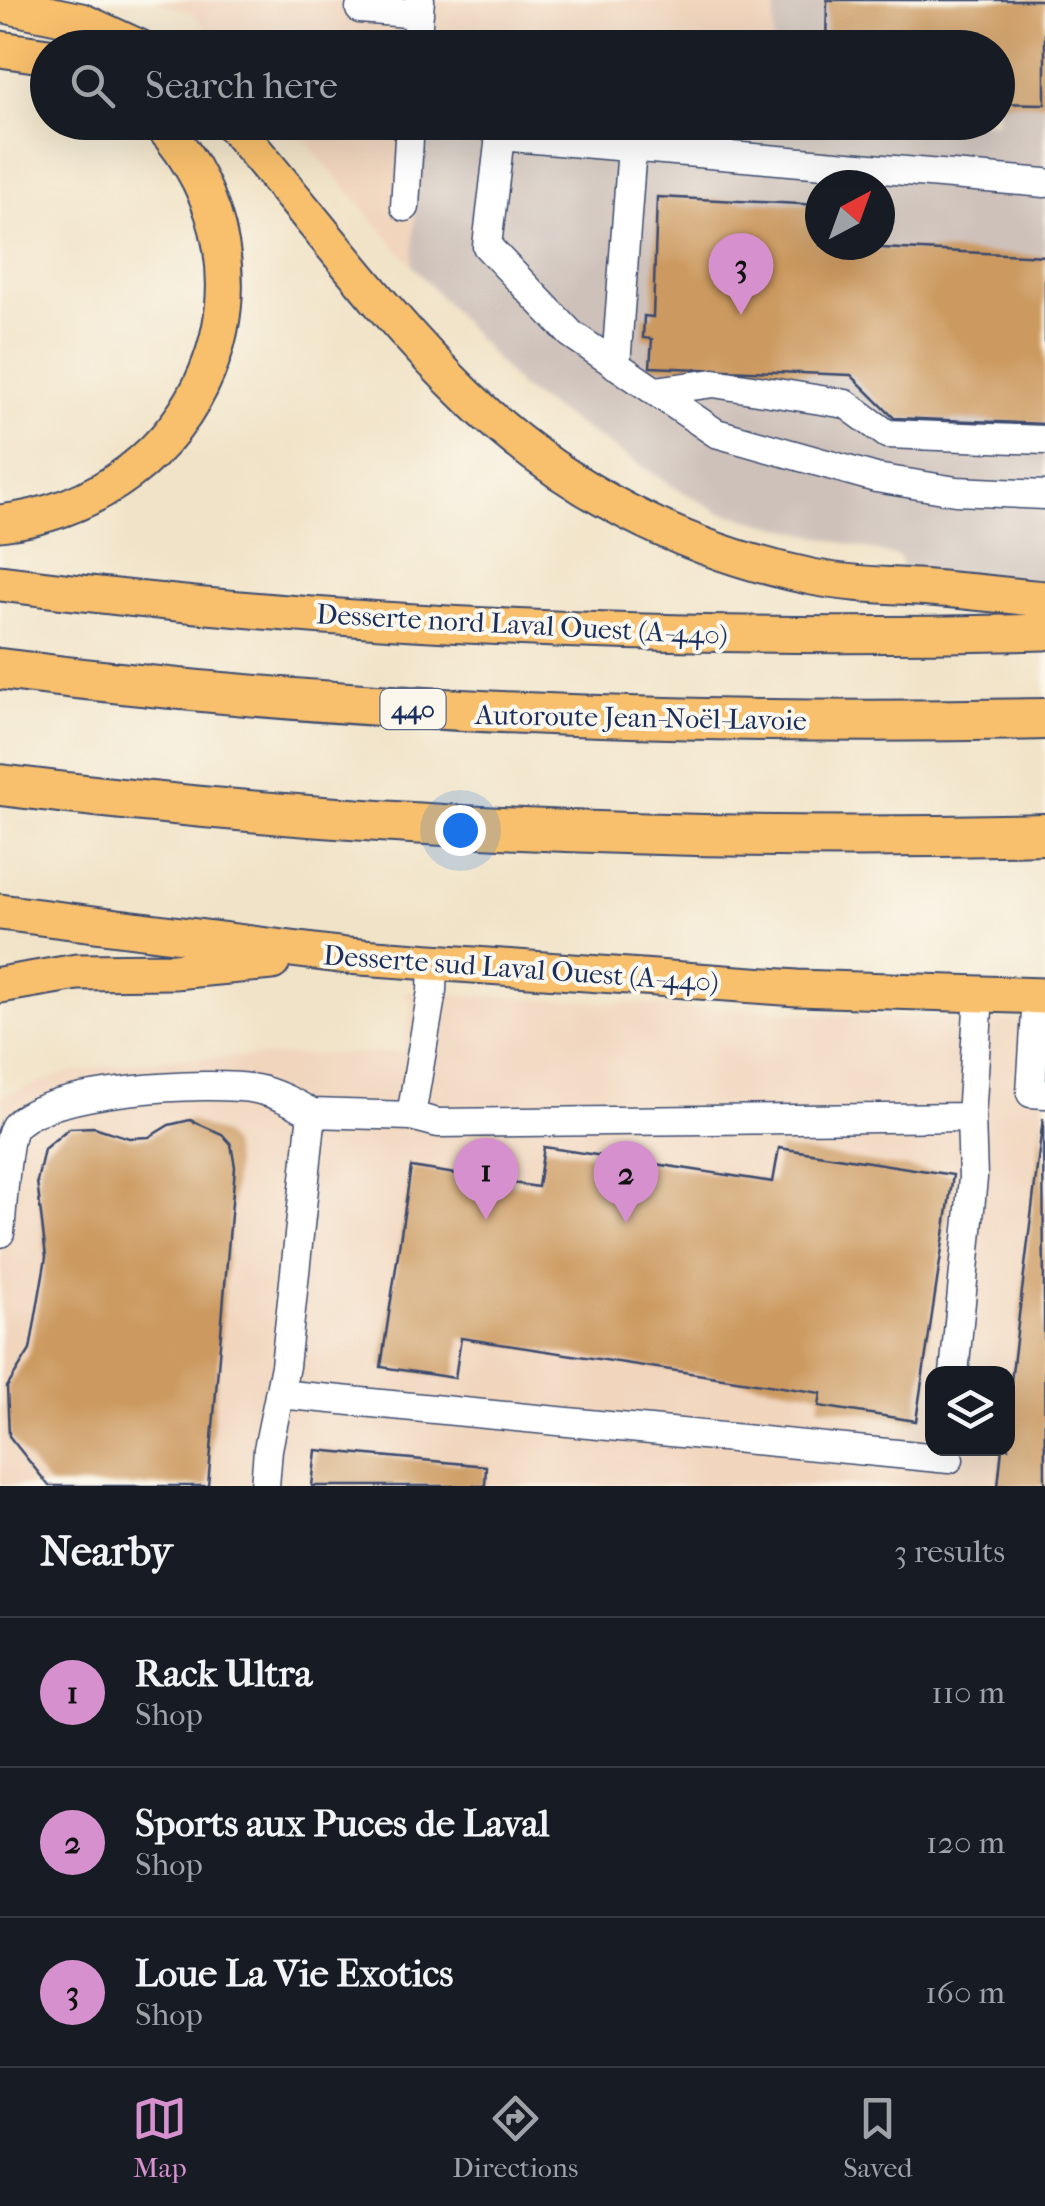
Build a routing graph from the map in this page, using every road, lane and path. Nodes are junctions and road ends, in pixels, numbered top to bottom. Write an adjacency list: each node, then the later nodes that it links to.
1 (0, 4): 4 (main road)
2 (419, 7): 3 (lane)
3 (360, 8)
4 (101, 30)
5 (0, 49): 6 (main road)
6 (30, 53)
7 (172, 140): 21 (main road)
8 (245, 140): 23 (main road)
9 (409, 140): 14 (lane)
10 (492, 140): 15 (lane)
11 (578, 140): 12 (lane)
12 (632, 147): 13 (lane); 15 (lane)
13 (1045, 183)
14 (405, 207)
15 (616, 364): 16 (lane)
16 (655, 391): 17 (lane); 19 (lane)
17 (887, 434): 18 (lane); 19 (lane)
18 (1045, 440)
19 (868, 476): 20 (lane)
20 (1045, 494)
21 (0, 523)
22 (0, 582): 24 (main road, Desserte nord Laval Ouest (A-440))
23 (1045, 599)
24 (1045, 632)
25 (0, 668): 26 (highway, Autoroute Jean-Noël-Lavoie / 440)
26 (1045, 719)
27 (0, 785): 28 (highway)
28 (1045, 834)
29 (0, 912): 30 (main road, Desserte sud Laval Ouest (A-440))
30 (347, 956): 31 (main road, Desserte sud Laval Ouest (A-440)); 32 (main road)
31 (433, 962): 33 (main road, Desserte sud Laval Ouest (A-440)); 37 (lane)
32 (0, 985)
33 (980, 995): 34 (main road, Desserte sud Laval Ouest (A-440)); 38 (lane)
34 (1041, 996): 35 (lane)
35 (1040, 1097)
36 (312, 1113): 37 (lane); 39 (lane); 42 (lane)
37 (411, 1116): 38 (lane)
38 (970, 1117): 41 (lane)
39 (5, 1149): 40 (lane)
40 (0, 1233)
41 (955, 1366)
42 (280, 1394): 43 (lane); 44 (lane)
43 (949, 1465)
44 (265, 1486)

